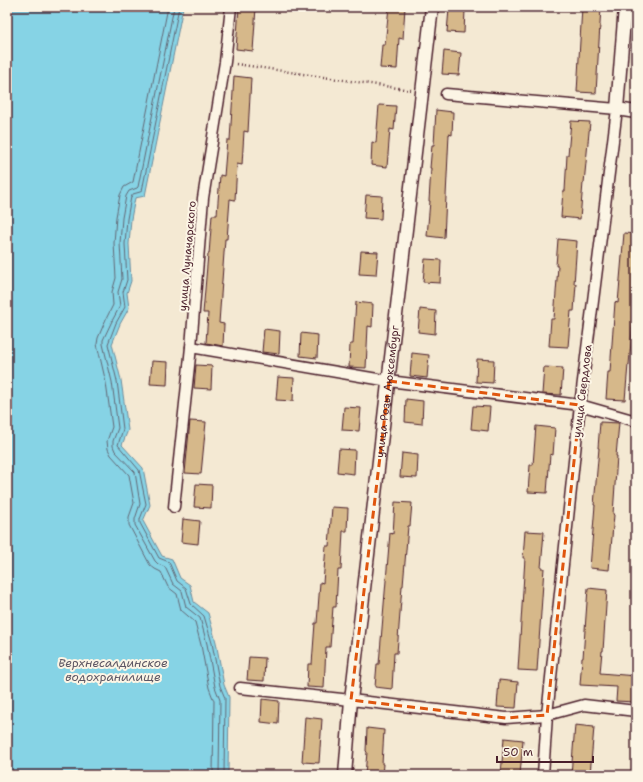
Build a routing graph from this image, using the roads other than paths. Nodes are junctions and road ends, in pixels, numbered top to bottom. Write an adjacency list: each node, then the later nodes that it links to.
1 (231, 7): 7 (street, улица Луначарского)
2 (432, 7): 8 (street, улица Розы Люксембург)
3 (625, 7): 5 (street, улица Свердлова)
4 (446, 94): 5 (street)
5 (617, 109): 6 (street); 9 (street, улица Свердлова)
6 (636, 112)
7 (191, 347): 8 (street); 11 (street, улица Луначарского)
8 (389, 381): 9 (street); 13 (street, улица Розы Люксембург)
9 (580, 405): 10 (street); 15 (street, улица Свердлова)
10 (636, 421)
11 (174, 507)
12 (240, 688): 13 (street)
13 (351, 700): 15 (street); 16 (street, улица Розы Люксембург)
14 (636, 711): 15 (street)
15 (547, 715): 17 (street, улица Свердлова)
16 (345, 775)
17 (543, 775)

